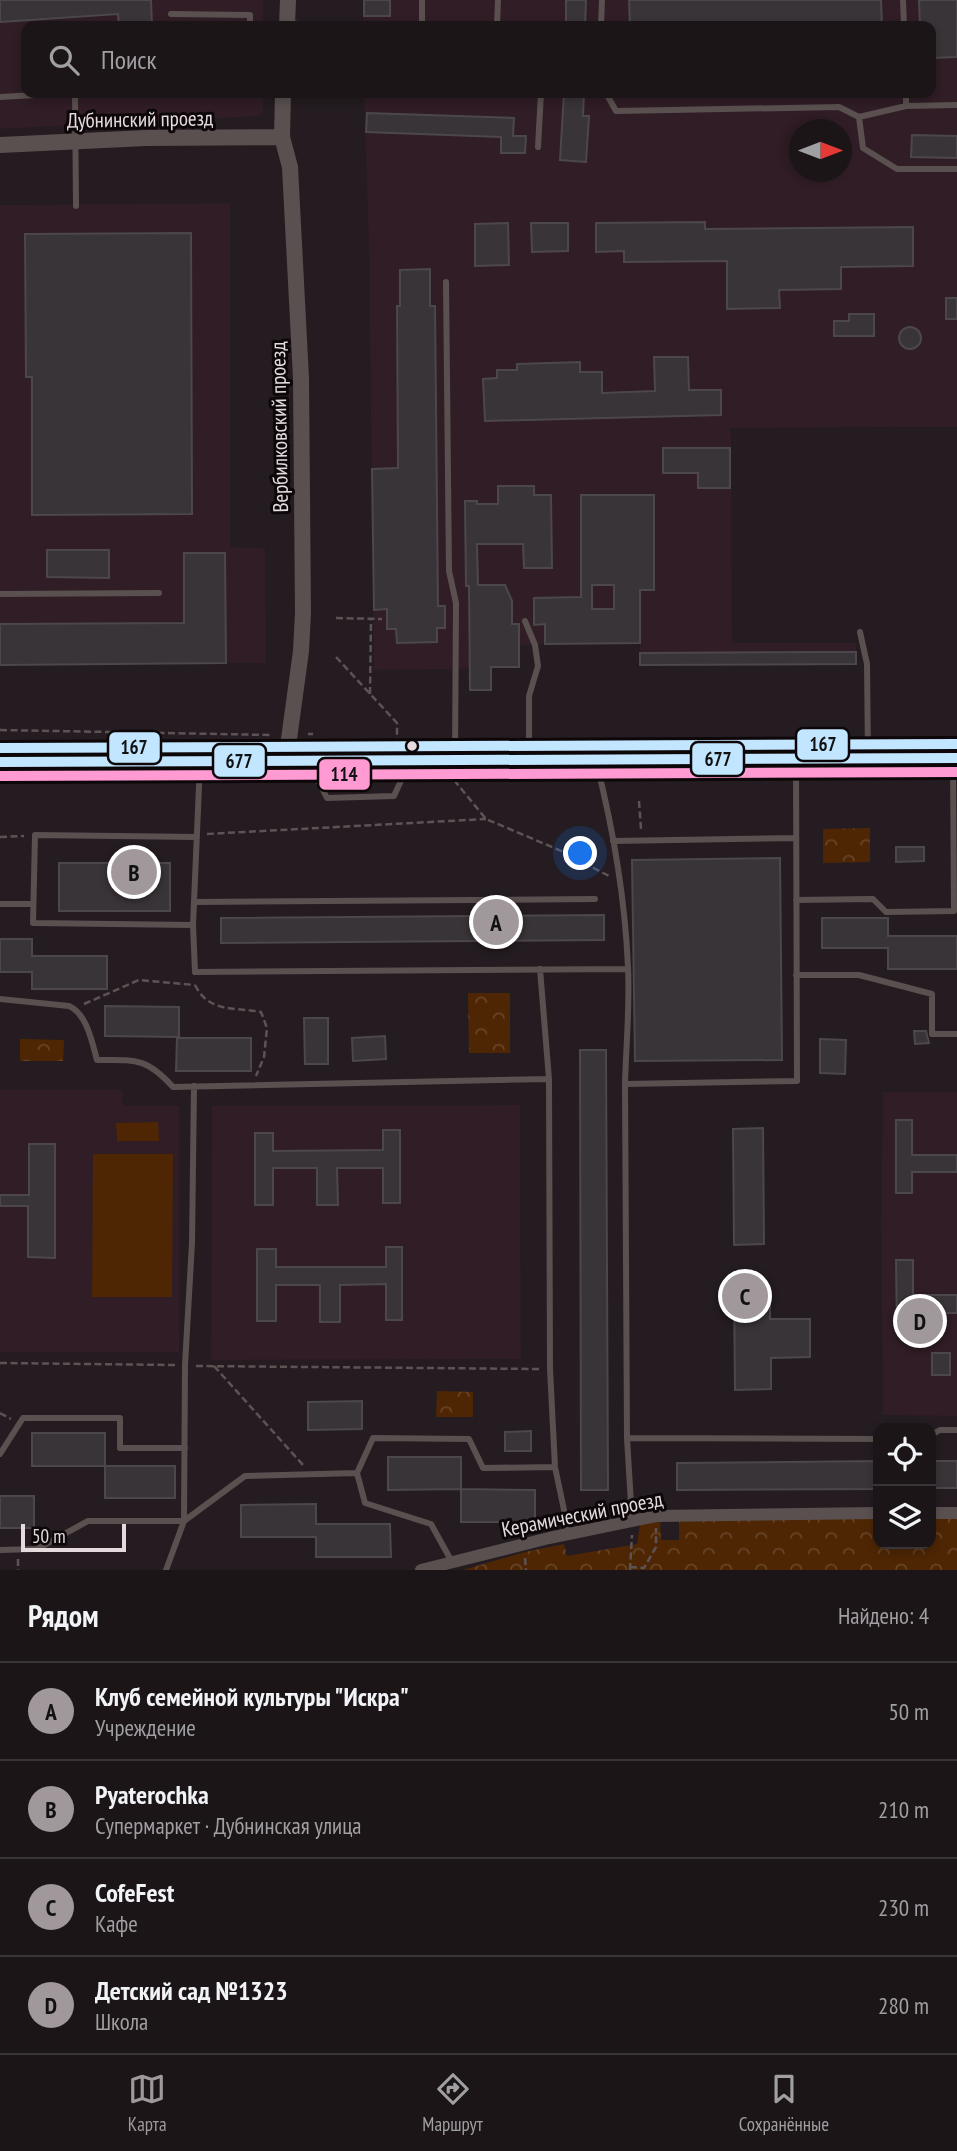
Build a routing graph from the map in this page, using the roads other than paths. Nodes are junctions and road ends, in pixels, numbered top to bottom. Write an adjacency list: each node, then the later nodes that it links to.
1 (288, 0): 8 (street)
2 (422, 0): 9 (lane)
3 (498, 0): 10 (lane)
4 (602, 0): 11 (lane)
5 (903, 0): 12 (lane)
6 (171, 14): 7 (lane)
7 (250, 21)
8 (287, 21)
9 (422, 21)
10 (497, 21)
11 (601, 21)
12 (904, 21)
13 (21, 96): 14 (lane)
14 (0, 97)
15 (73, 98): 24 (lane)
16 (283, 98): 23 (street, Вербилковский проезд)
17 (541, 98): 26 (lane)
18 (609, 98): 22 (lane)
19 (906, 98): 21 (lane)
20 (957, 105): 21 (lane)
21 (906, 106): 22 (lane)
22 (859, 117): 27 (lane)
23 (282, 137): 24 (street, Дубнинский проезд); 42 (street, Вербилковский проезд)
24 (76, 141): 25 (street, Дубнинский проезд); 28 (lane)
25 (0, 145)
26 (538, 147)
27 (957, 169)
28 (76, 206)
29 (446, 282): 38 (lane)
30 (159, 593): 31 (lane)
31 (0, 594)
32 (525, 621): 39 (lane)
33 (860, 632): 35 (lane)
34 (796, 758): 35 (street); 40 (street); 46 (lane)
35 (869, 758): 36 (street)
36 (955, 758): 48 (lane)
37 (411, 760): 38 (street); 43 (street); 43 (lane)
38 (455, 760): 39 (street)
39 (529, 760): 40 (street)
40 (595, 760): 47 (lane)
41 (200, 761): 42 (street); 44 (street); 45 (lane)
42 (286, 761): 43 (street)
43 (309, 761)
44 (0, 762)
45 (197, 836): 51 (lane); 53 (lane)
46 (796, 838): 47 (lane); 50 (lane)
47 (613, 841): 55 (lane)
48 (955, 862): 50 (lane)
49 (595, 899): 51 (lane)
50 (796, 900): 57 (lane)
51 (194, 902): 54 (lane)
52 (0, 904): 53 (lane)
53 (33, 904): 54 (lane)
54 (192, 925): 56 (lane)
55 (628, 969): 56 (lane); 61 (lane)
56 (540, 970): 60 (lane)
57 (796, 975): 59 (lane); 61 (lane)
58 (0, 999): 62 (lane)
59 (957, 1034)
60 (549, 1079): 62 (lane); 69 (lane)
61 (625, 1084): 65 (lane)
62 (194, 1086): 67 (lane)
63 (957, 1430): 64 (lane)
64 (936, 1432)
65 (627, 1438): 66 (lane); 74 (lane)
66 (873, 1439)
67 (185, 1448): 68 (lane); 75 (lane)
68 (0, 1454)
69 (555, 1467): 70 (lane); 76 (lane)
70 (357, 1474): 75 (lane); 78 (lane)
71 (873, 1513): 74 (street, Керамический проезд)
72 (936, 1513): 73 (street)
73 (957, 1513)
74 (632, 1520): 76 (street, Керамический проезд)
75 (184, 1521): 77 (lane); 79 (lane)
76 (569, 1534): 78 (street, Керамический проезд)
77 (0, 1550)
78 (452, 1562): 80 (street, Керамический проезд)
79 (166, 1570)
80 (421, 1570)

